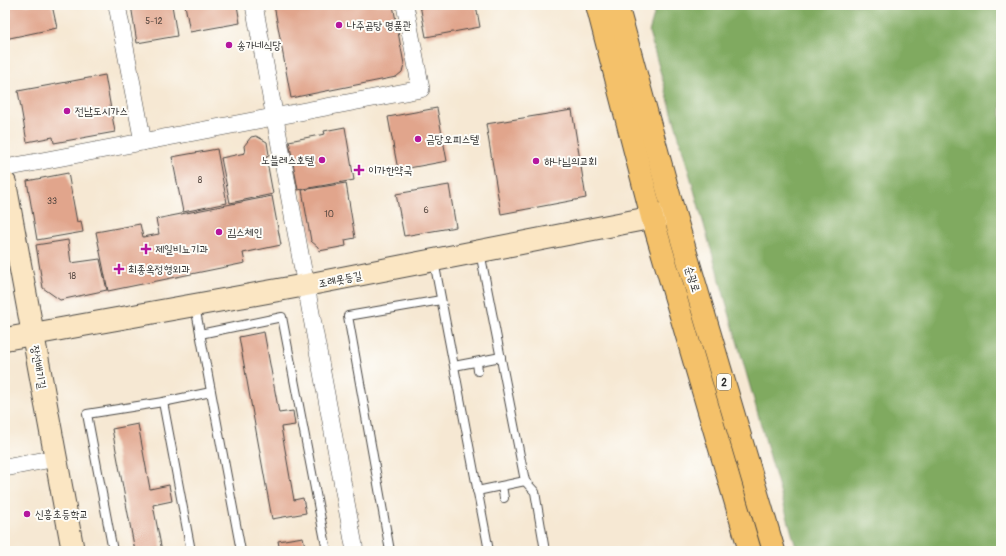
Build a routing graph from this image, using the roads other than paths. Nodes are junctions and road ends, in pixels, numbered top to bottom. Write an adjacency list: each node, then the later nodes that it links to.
1 (117, 5): 7 (street)
2 (254, 5): 6 (street)
3 (405, 5): 6 (street)
4 (596, 5): 11 (main road, 순광로 / 2)
5 (617, 5): 10 (main road, 순광로 / 2)
6 (275, 118): 7 (street); 14 (street)
7 (143, 142): 8 (street)
8 (5, 168)
9 (5, 183): 17 (street, 장선배기길)
10 (674, 213): 11 (street, 조례못등길); 42 (main road, 순광로 / 2)
11 (652, 217): 12 (street, 조례못등길); 41 (main road, 순광로 / 2)
12 (480, 252): 13 (street, 조례못등길); 20 (lane)
13 (433, 260): 14 (street, 조례못등길); 15 (lane)
14 (306, 285): 16 (street, 조례못등길); 37 (street)
15 (441, 300): 22 (lane); 38 (lane)
16 (195, 306): 17 (street, 조례못등길); 18 (lane)
17 (33, 334): 19 (street, 조례못등길); 26 (street, 장선배기길)
18 (200, 334): 24 (lane); 36 (lane)
19 (5, 339)
20 (501, 358): 21 (lane); 28 (lane)
21 (477, 362): 22 (lane); 23 (lane)
22 (454, 366): 30 (lane)
23 (478, 371)
24 (211, 392): 25 (lane); 35 (lane)
25 (163, 402): 33 (lane); 34 (lane)
26 (56, 458): 27 (street); 32 (street, 장선배기길)
27 (5, 468)
28 (525, 482): 29 (lane); 40 (lane)
29 (502, 486): 30 (lane); 31 (lane)
30 (477, 491): 39 (lane)
31 (504, 498)
32 (73, 551)
33 (113, 551)
34 (191, 551)
35 (241, 551)
36 (326, 551)
37 (355, 551)
38 (390, 551)
39 (489, 551)
40 (545, 551)
41 (750, 551)
42 (774, 551)

